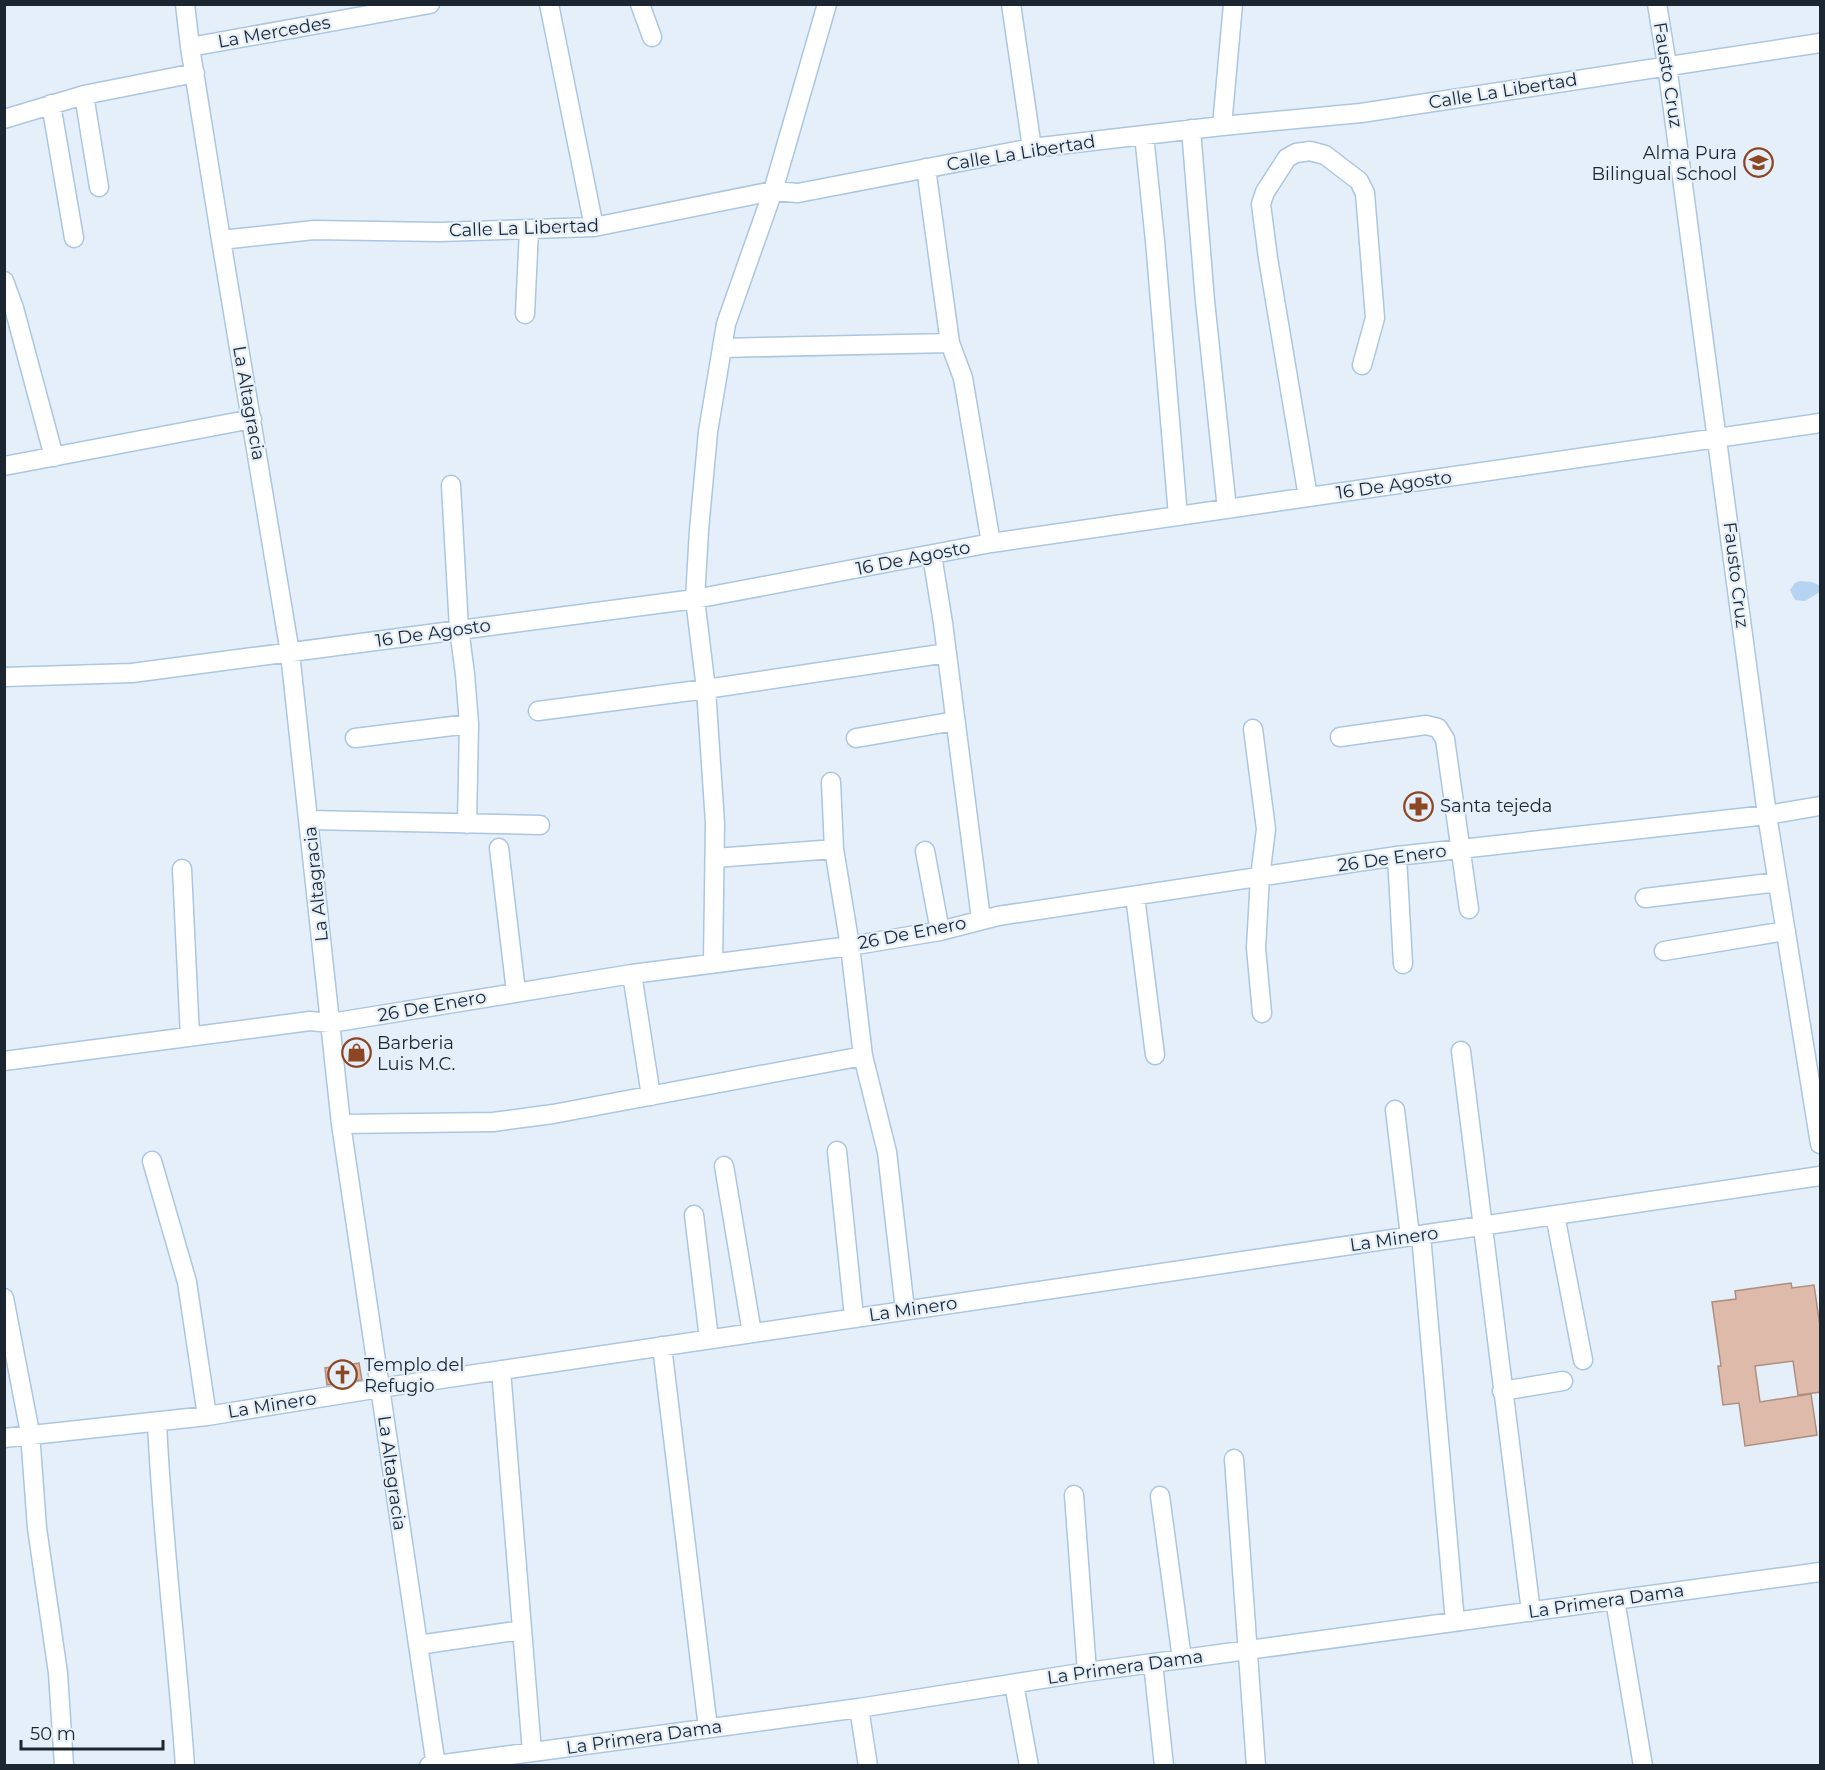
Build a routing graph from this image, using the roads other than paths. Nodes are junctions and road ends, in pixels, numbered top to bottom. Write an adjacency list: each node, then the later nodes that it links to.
1 (185, 4): 11 (street, La Altagracia)
2 (430, 4): 11 (street, La Mercedes)
3 (549, 4): 24 (street)
4 (640, 4): 9 (street)
5 (827, 4): 23 (street)
6 (1011, 4): 20 (street)
7 (1233, 4): 17 (street)
8 (1657, 4): 12 (street, Fausto Cruz)
9 (652, 37)
10 (1821, 43): 12 (street, Calle La Libertad)
11 (190, 47): 13 (street, La Altagracia)
12 (1667, 65): 17 (street, Calle La Libertad); 35 (street, Fausto Cruz)
13 (195, 73): 14 (street); 27 (street, La Altagracia)
14 (84, 95): 15 (street); 22 (street)
15 (51, 104): 16 (street); 26 (street)
16 (4, 119)
17 (1222, 126): 18 (street, Calle La Libertad)
18 (1191, 129): 19 (street, Calle La Libertad); 40 (street)
19 (1144, 135): 20 (street, Calle La Libertad); 41 (street)
20 (1032, 148): 21 (street, Calle La Libertad)
21 (926, 168): 23 (street, Calle La Libertad); 30 (street)
22 (99, 187)
23 (773, 191): 24 (street, Calle La Libertad); 31 (street)
24 (594, 227): 25 (street, Calle La Libertad)
25 (529, 230): 27 (street, Calle La Libertad); 29 (street)
26 (74, 238)
27 (221, 240): 33 (street, La Altagracia)
28 (4, 281): 36 (street)
29 (525, 314)
30 (950, 343): 31 (street); 42 (street)
31 (722, 348): 44 (street)
32 (1362, 365): 39 (street)
33 (252, 419): 36 (street); 46 (street, La Altagracia)
34 (1821, 423): 35 (street, 16 De Agosto)
35 (1718, 438): 39 (street, 16 De Agosto); 59 (street, Fausto Cruz)
36 (54, 457): 37 (street)
37 (4, 466)
38 (451, 485): 45 (street)
39 (1308, 497): 40 (street, 16 De Agosto)
40 (1227, 509): 41 (street, 16 De Agosto)
41 (1178, 516): 42 (street, 16 De Agosto)
42 (991, 543): 43 (street, 16 De Agosto)
43 (932, 555): 44 (street, 16 De Agosto); 47 (street)
44 (695, 599): 45 (street, 16 De Agosto); 49 (street)
45 (459, 629): 46 (street, 16 De Agosto); 52 (street)
46 (290, 653): 48 (street, 16 De Agosto); 60 (street, La Altagracia)
47 (947, 653): 49 (street); 51 (street)
48 (4, 677)
49 (706, 689): 50 (street); 68 (street)
50 (538, 711)
51 (955, 722): 56 (street); 75 (street)
52 (469, 724): 55 (street); 61 (street)
53 (1253, 729): 70 (street)
54 (1340, 737): 64 (street)
55 (355, 738)
56 (856, 738)
57 (831, 782): 65 (street)
58 (1821, 806): 59 (street, 26 De Enero)
59 (1767, 815): 64 (street, 26 De Enero); 71 (street, Fausto Cruz)
60 (309, 820): 61 (street); 85 (street, La Altagracia)
61 (467, 824): 62 (street)
62 (540, 825)
63 (500, 848): 83 (street)
64 (1461, 848): 67 (street, 26 De Enero); 74 (street)
65 (834, 849): 68 (street); 78 (street)
66 (925, 851): 76 (street)
67 (1397, 856): 70 (street, 26 De Enero); 81 (street)
68 (715, 858): 80 (street)
69 (182, 869): 86 (street)
70 (1260, 877): 72 (street, 26 De Enero); 84 (street)
71 (1778, 882): 73 (street); 77 (street, Fausto Cruz)
72 (1135, 896): 75 (street, 26 De Enero); 88 (street)
73 (1645, 898)
74 (1469, 909)
75 (981, 919): 76 (street, 26 De Enero)
76 (940, 931): 78 (street, 26 De Enero)
77 (1786, 931): 79 (street); 94 (street, Fausto Cruz)
78 (850, 946): 80 (street, 26 De Enero); 89 (street)
79 (1664, 951)
80 (713, 962): 82 (street, 26 De Enero)
81 (1403, 964)
82 (632, 974): 83 (street, 26 De Enero); 91 (street)
83 (516, 992): 85 (street, 26 De Enero)
84 (1262, 1013)
85 (331, 1023): 86 (street, 26 De Enero); 93 (street, La Altagracia)
86 (190, 1037): 90 (street, 26 De Enero)
87 (1461, 1051): 101 (street)
88 (1155, 1055)
89 (863, 1056): 91 (street); 104 (street)
90 (4, 1061)
91 (651, 1096): 93 (street)
92 (1395, 1110): 102 (street)
93 (341, 1124): 112 (street, La Altagracia)
94 (1821, 1144)
95 (837, 1151): 105 (street)
96 (152, 1161): 114 (street)
97 (724, 1166): 106 (street)
98 (1821, 1176): 100 (street, La Minero)
99 (694, 1215): 107 (street)
100 (1555, 1215): 101 (street, La Minero); 109 (street)
101 (1481, 1226): 102 (street, La Minero); 113 (street)
102 (1416, 1235): 104 (street, La Minero); 124 (street)
103 (4, 1298): 116 (street)
104 (905, 1310): 105 (street, La Minero)
105 (854, 1317): 106 (street, La Minero)
106 (752, 1333): 107 (street, La Minero)
107 (709, 1339): 108 (street, La Minero)
108 (662, 1346): 110 (street, La Minero); 133 (street)
109 (1583, 1360)
110 (501, 1370): 112 (street, La Minero); 125 (street)
111 (1563, 1381): 113 (street)
112 (380, 1388): 114 (street, La Minero); 126 (street, La Altagracia)
113 (1502, 1391): 123 (street)
114 (207, 1416): 115 (street, La Minero)
115 (157, 1422): 116 (street, La Minero); 137 (street)
116 (30, 1434): 117 (street, La Minero); 136 (street)
117 (4, 1438)
118 (1234, 1459): 127 (street)
119 (1074, 1495): 130 (street)
120 (1160, 1496): 128 (street)
121 (1821, 1572): 122 (street, La Primera Dama)
122 (1615, 1600): 123 (street, La Primera Dama); 142 (street)
123 (1530, 1612): 124 (street, La Primera Dama)
124 (1455, 1622): 127 (street, La Primera Dama)
125 (522, 1630): 126 (street); 134 (street)
126 (418, 1645): 135 (street, La Altagracia)
127 (1247, 1650): 128 (street, La Primera Dama); 141 (street)
128 (1182, 1659): 129 (street, La Primera Dama)
129 (1153, 1663): 130 (street, La Primera Dama); 140 (street)
130 (1087, 1672): 131 (street, La Primera Dama)
131 (1014, 1683): 132 (street, La Primera Dama); 139 (street)
132 (859, 1708): 133 (street, La Primera Dama); 138 (street)
133 (708, 1728): 134 (street, La Primera Dama)
134 (531, 1752): 135 (street, La Primera Dama)
135 (434, 1765)
136 (64, 1766)
137 (185, 1766)
138 (868, 1766)
139 (1029, 1766)
140 (1164, 1766)
141 (1256, 1766)
142 (1643, 1766)

